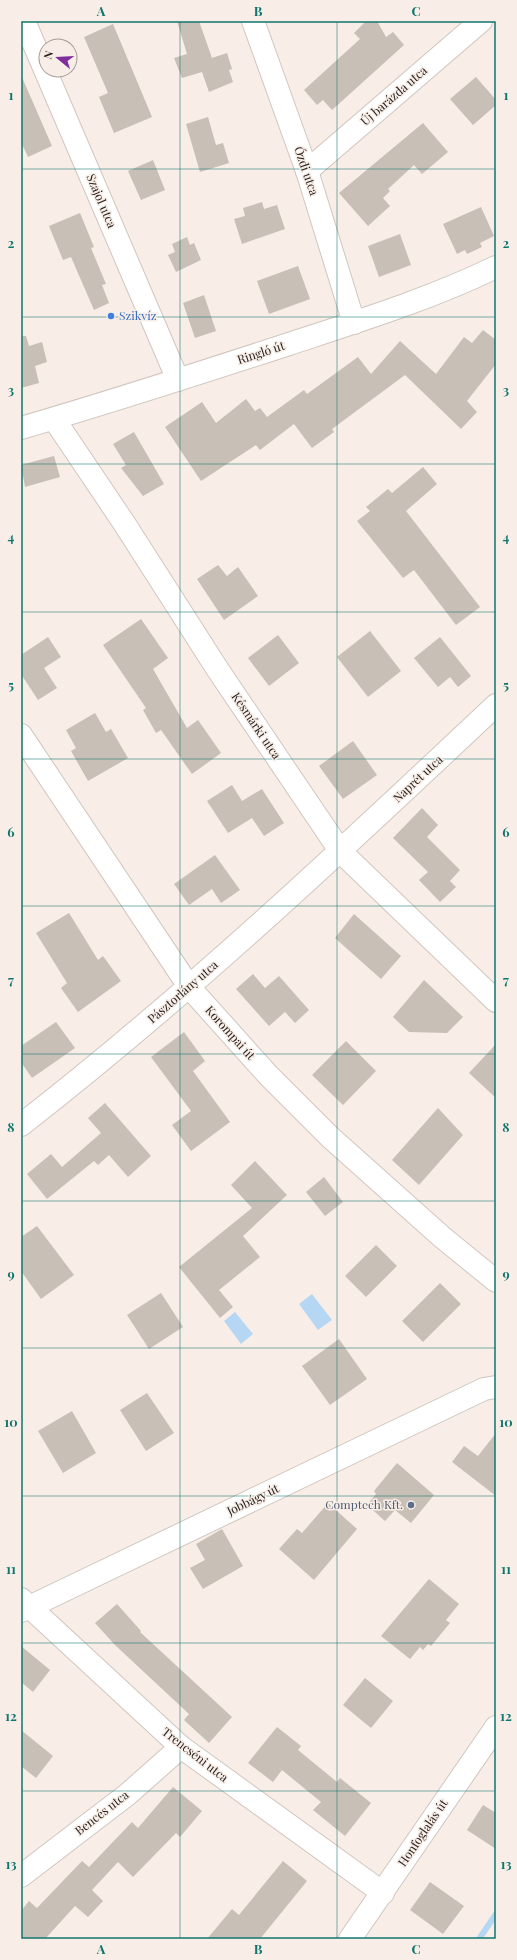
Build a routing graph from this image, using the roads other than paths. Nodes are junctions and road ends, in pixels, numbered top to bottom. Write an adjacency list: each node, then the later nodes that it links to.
1 (24, 21): 7 (street, Szajol utca)
2 (253, 21): 4 (street, Ózdi utca)
3 (480, 21): 4 (street, Új barázda utca)
4 (307, 171): 6 (street, Ózdi utca)
5 (496, 267): 6 (street, Ringló út)
6 (354, 323): 7 (street, Ringló út)
7 (178, 380): 8 (street, Ringló út)
8 (54, 419): 9 (street, Ringló út); 12 (street, Késmárki utca)
9 (21, 428)
10 (496, 705): 12 (street, Naprét utca)
11 (21, 735): 13 (street, Korompai út)
12 (340, 852): 13 (street, Pásztorlány utca); 14 (street, Késmárki utca)
13 (190, 988): 15 (street, Pásztorlány utca); 16 (street, Korompai út)
14 (496, 1001)
15 (21, 1125)
16 (496, 1281)
17 (492, 1384): 18 (street, Jobbágy út)
18 (23, 1606): 20 (street, Trencséni utca)
19 (496, 1727): 22 (street, Honfoglalás út)
20 (181, 1747): 21 (street, Bencés utca); 22 (street, Trencséni utca)
21 (21, 1876)
22 (383, 1893): 23 (street, Honfoglalás út)
23 (350, 1939)

